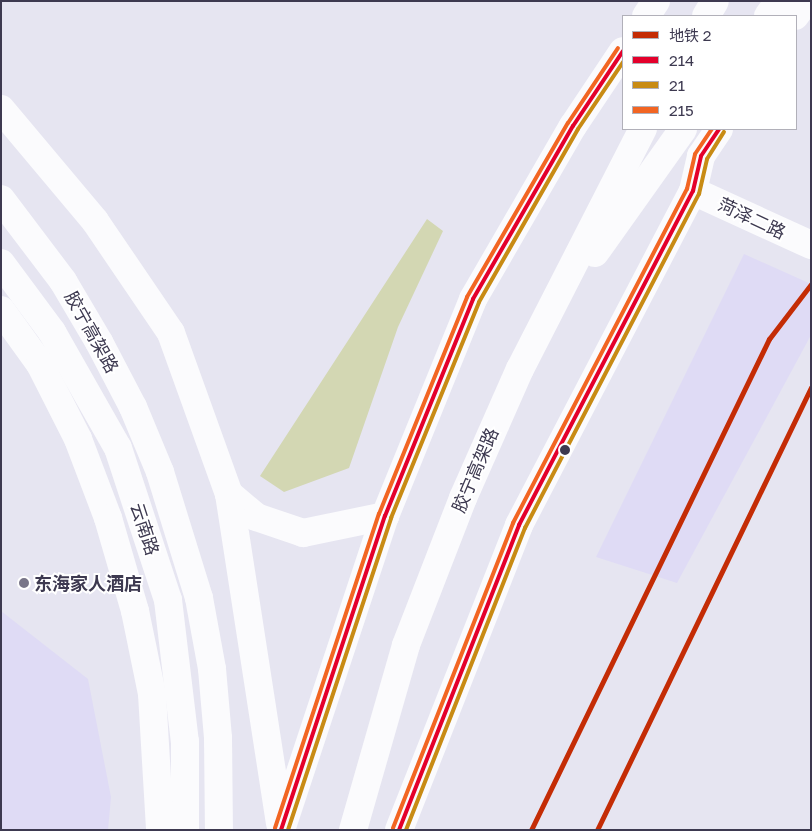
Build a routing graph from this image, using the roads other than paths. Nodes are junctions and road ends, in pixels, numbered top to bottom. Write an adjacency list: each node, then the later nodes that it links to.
1 (656, 1): 5 (main road)
2 (715, 1): 6 (main road)
3 (779, 1): 7 (main road)
4 (806, 1): 8 (main road)
5 (647, 15)
6 (707, 15)
7 (769, 15)
8 (796, 15)
9 (622, 52): 21 (main road)
10 (1, 109): 19 (main road)
11 (642, 130): 20 (main road, 胶宁高架路)
12 (682, 130): 20 (main road)
13 (718, 130): 14 (main road)
14 (693, 191): 16 (main road, 菏泽二路); 27 (main road)
15 (1, 199): 24 (main road, 胶宁高架路)
16 (811, 245)
17 (1, 263): 23 (main road, 云南路)
18 (1, 310): 22 (main road)
19 (228, 494): 21 (main road); 25 (main road)
20 (463, 498): 26 (main road, 胶宁高架路)
21 (385, 516): 25 (main road)
22 (160, 830)
23 (185, 830)
24 (219, 830)
25 (281, 830)
26 (353, 830)
27 (399, 830)

